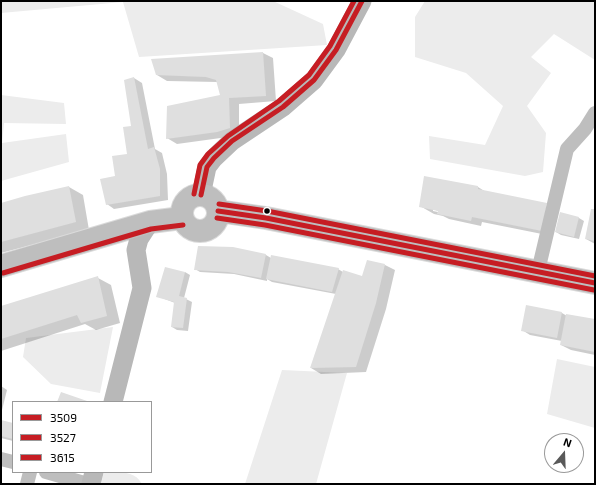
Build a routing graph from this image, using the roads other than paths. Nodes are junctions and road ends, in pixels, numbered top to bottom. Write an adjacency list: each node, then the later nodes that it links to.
1 (362, 1): 3 (main road)
2 (595, 113): 8 (street)
3 (201, 195): 4 (main road); 5 (main road)
4 (218, 211): 5 (main road); 8 (main road)
5 (182, 218): 6 (main road)
6 (150, 222): 7 (main road); 10 (main road)
7 (1, 266)
8 (538, 272): 9 (main road)
9 (595, 283)
10 (113, 401)
11 (1, 459): 12 (street)
12 (12, 462)
13 (30, 473): 16 (street)
14 (50, 473): 17 (street)
15 (94, 473): 18 (main road)
16 (27, 484)
17 (88, 484)
18 (91, 484)

